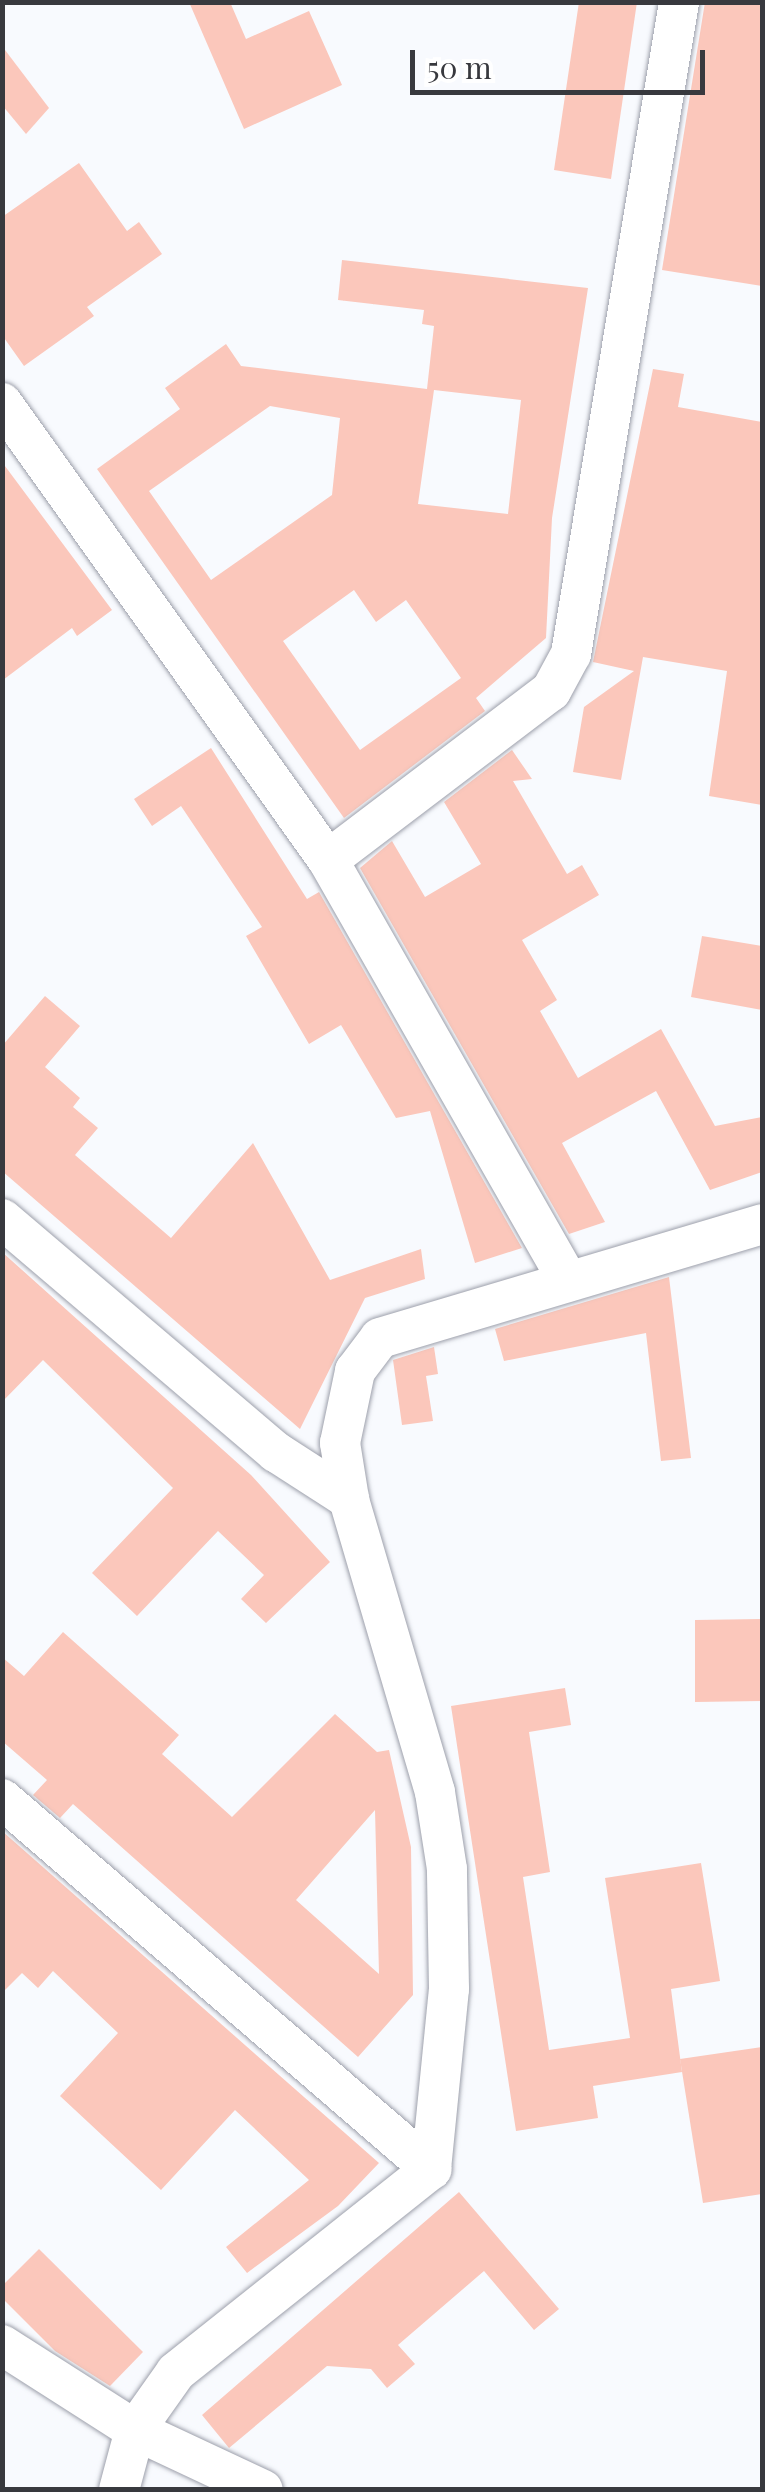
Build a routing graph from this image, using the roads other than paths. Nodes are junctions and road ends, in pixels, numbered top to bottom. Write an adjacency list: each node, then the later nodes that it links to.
1 (679, 2): 3 (street)
2 (2, 402): 3 (street)
3 (328, 860): 6 (street)
4 (2, 1219): 7 (street)
5 (762, 1224): 6 (street)
6 (566, 1277): 7 (street)
7 (349, 1500): 9 (street)
8 (2, 1798): 9 (street)
9 (431, 2169): 11 (street)
10 (2, 2345): 11 (street)
11 (136, 2430): 12 (street); 13 (street)
12 (119, 2490)
13 (263, 2490)

